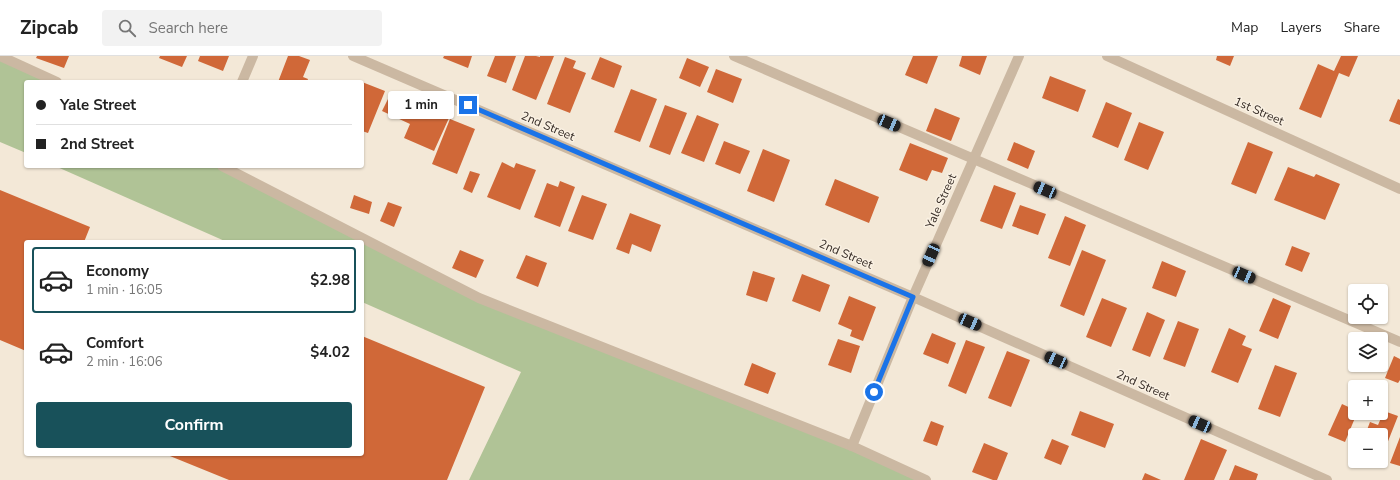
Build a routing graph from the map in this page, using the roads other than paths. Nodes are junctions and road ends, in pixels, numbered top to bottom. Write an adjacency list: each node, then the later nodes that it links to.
1 (0, 56): 7 (street)
2 (253, 56): 8 (street)
3 (353, 56): 12 (street, 2nd Street)
4 (734, 56): 9 (street)
5 (1019, 56): 9 (street, Yale Street)
6 (1107, 56): 11 (street, 1st Street)
7 (53, 80)
8 (243, 80)
9 (974, 159): 12 (street, Yale Street); 13 (street)
10 (226, 168): 14 (street)
11 (1400, 189)
12 (913, 297): 14 (street, Yale Street); 16 (street, 2nd Street)
13 (1400, 342)
14 (852, 446): 15 (street)
15 (926, 480)
16 (1327, 480)

